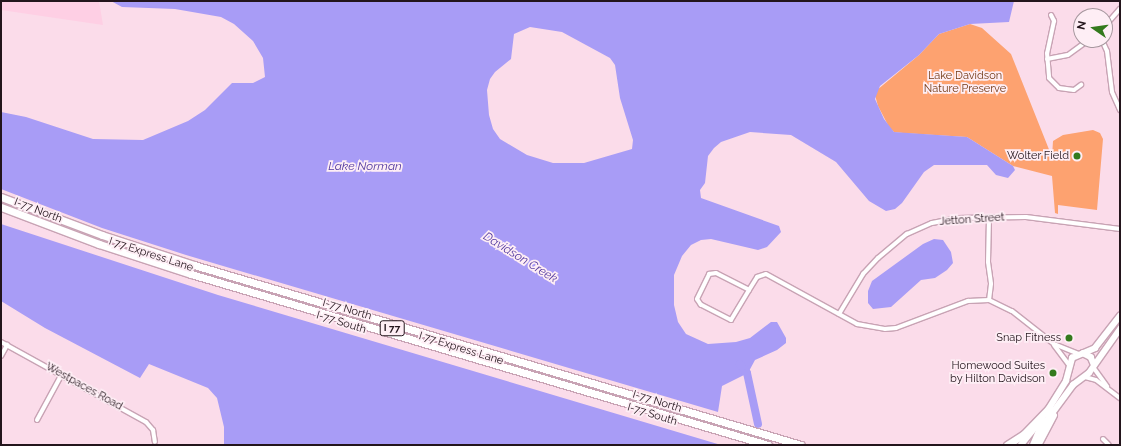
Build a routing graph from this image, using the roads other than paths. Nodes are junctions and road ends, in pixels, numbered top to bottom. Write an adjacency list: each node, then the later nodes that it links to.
1 (1051, 15): 4 (street)
2 (1078, 48): 4 (street)
3 (1105, 48): 6 (street)
4 (1048, 58): 5 (street)
5 (1081, 85)
6 (1120, 110)
7 (1, 197): 33 (highway, I-77 North / I 77)
8 (1, 201): 33 (highway, I 77 Express Lane / I 77)
9 (1, 207): 35 (highway, I 77 Express Lane / I 77)
10 (1, 212): 34 (highway, I-77 South / I 77)
11 (988, 218): 12 (street, Jetton Street); 14 (street); 15 (street, Jetton Street)
12 (1120, 229)
13 (749, 290): 13 (street); 15 (street)
14 (989, 300): 15 (street); 19 (street)
15 (839, 314)
16 (1120, 316): 21 (main road)
17 (1120, 329): 23 (main road)
18 (1, 342): 20 (street, Westpaces Road)
19 (1054, 344): 21 (street); 24 (street)
20 (7, 345): 22 (street); 25 (street, Westpaces Road)
21 (1081, 353): 23 (main road); 24 (main road)
22 (1, 356)
23 (1094, 365): 26 (main road); 27 (street)
24 (1069, 368): 26 (main road); 29 (main road)
25 (62, 374): 30 (street); 32 (street, Westpaces Road)
26 (1083, 378): 27 (street); 29 (main road)
27 (1108, 388): 28 (street)
28 (1120, 398)
29 (1051, 411): 37 (highway); 38 (main road); 39 (main road); 40 (highway)
30 (37, 420)
31 (1103, 439): 41 (street)
32 (155, 442)
33 (787, 443): 36 (highway, I 77)
34 (753, 445)
35 (768, 445)
36 (801, 445)
37 (1007, 445)
38 (1021, 445)
39 (1032, 445)
40 (1037, 445)
41 (1109, 445)

